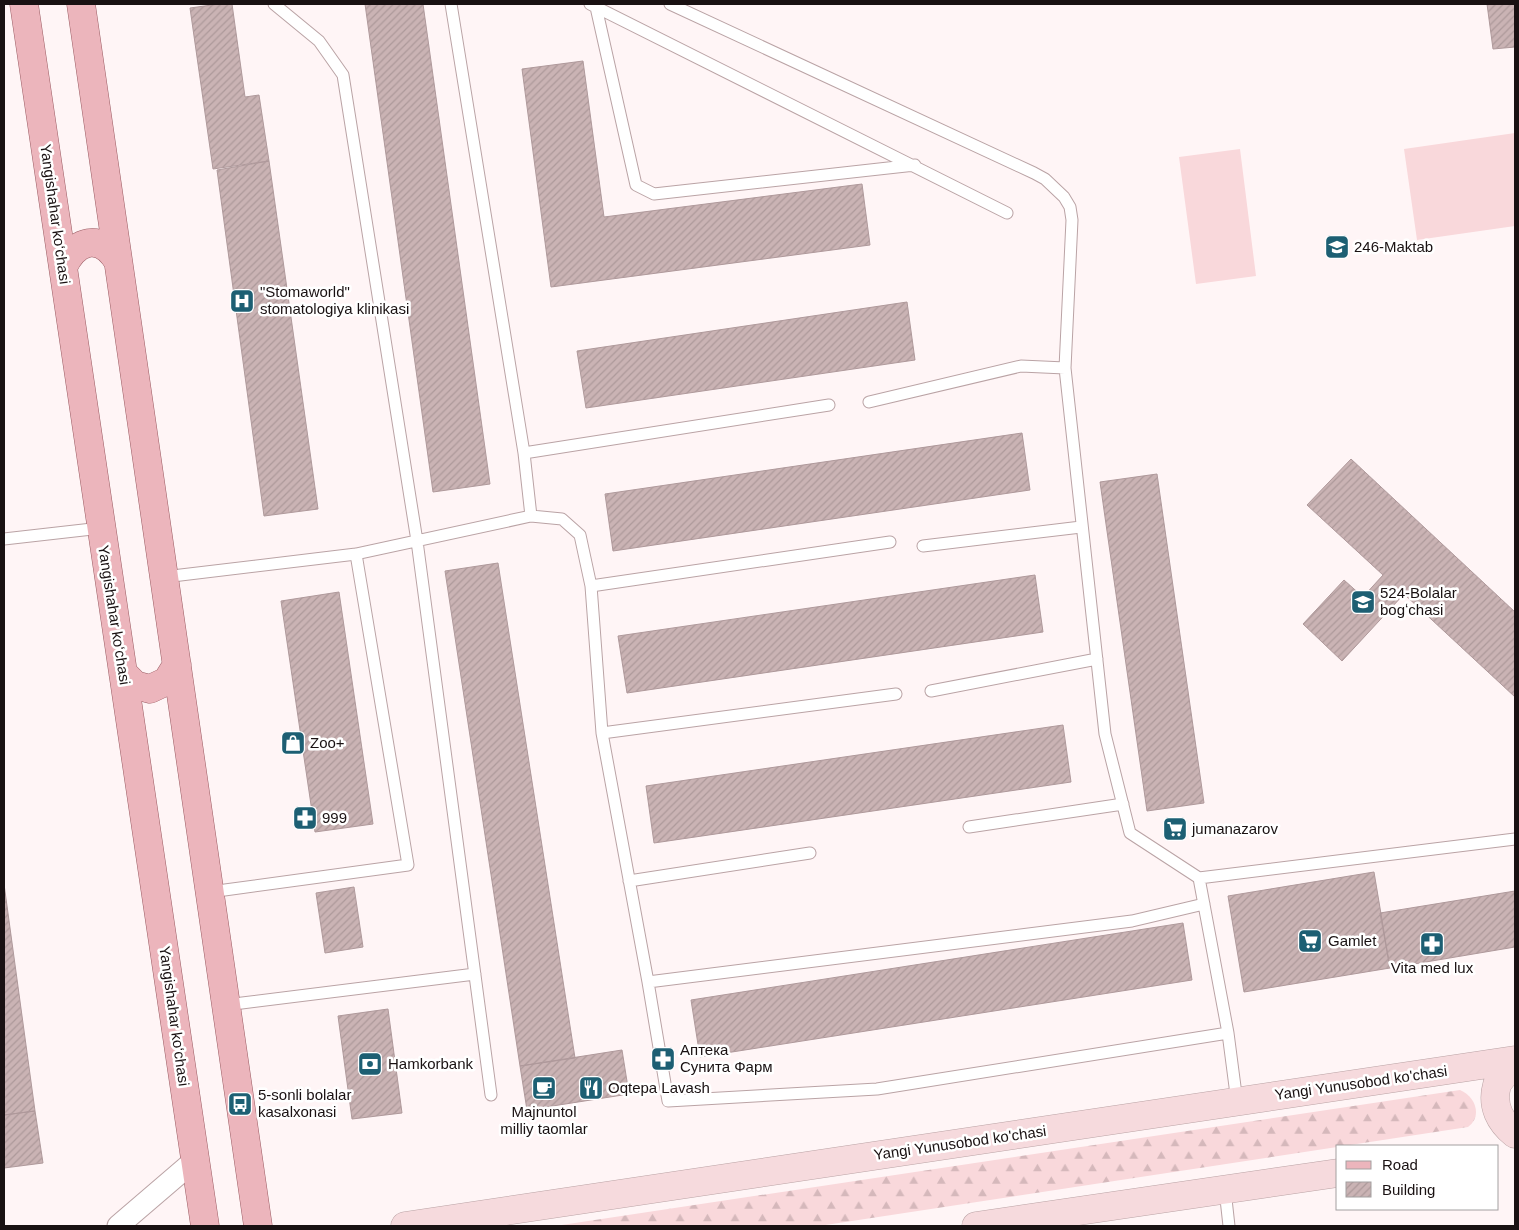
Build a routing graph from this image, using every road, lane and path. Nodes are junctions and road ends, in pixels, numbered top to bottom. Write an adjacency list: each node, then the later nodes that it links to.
1 (24, 4): 10 (main road, Yangishahar ko‘chasi)
2 (81, 4): 9 (main road)
3 (274, 4): 19 (lane)
4 (452, 4): 14 (lane)
5 (670, 4): 11 (lane)
6 (593, 5): 7 (lane); 7 (lane)
7 (915, 166): 8 (lane)
8 (1007, 213)
9 (118, 261): 10 (main road); 23 (main road)
10 (62, 267): 17 (main road, Yangishahar ko‘chasi)
11 (1065, 368): 12 (lane); 16 (lane)
12 (869, 402)
13 (829, 404): 14 (lane)
14 (524, 453): 15 (lane)
15 (530, 516): 19 (lane); 24 (lane)
16 (1082, 527): 21 (lane); 25 (lane)
17 (101, 528): 18 (lane); 27 (main road, Yangishahar ko‘chasi)
18 (4, 539)
19 (416, 541): 22 (lane); 39 (lane)
20 (890, 542): 24 (lane)
21 (923, 546)
22 (356, 554): 23 (lane); 37 (lane)
23 (164, 577): 26 (main road)
24 (591, 586): 30 (lane)
25 (1097, 659): 28 (lane); 31 (lane)
26 (177, 665): 27 (main road); 37 (main road)
27 (123, 673): 49 (main road, Yangishahar ko‘chasi)
28 (931, 691)
29 (896, 694): 30 (lane)
30 (602, 734): 36 (lane)
31 (1123, 804): 32 (lane); 35 (lane)
32 (969, 827)
33 (1515, 839): 35 (lane)
34 (810, 853): 36 (lane)
35 (1200, 878): 38 (lane)
36 (629, 881): 40 (lane)
37 (210, 892): 41 (main road)
38 (1204, 904): 40 (lane); 42 (lane)
39 (475, 974): 41 (lane); 44 (lane)
40 (648, 982): 42 (lane)
41 (226, 1005): 55 (main road)
42 (1228, 1033): 45 (lane)
43 (1515, 1062): 45 (main road, Yangi Yunusobod ko'chasi); 46 (main road)
44 (492, 1095)
45 (1237, 1102): 56 (main road, Yangi Yunusobod ko'chasi)
46 (1515, 1134)
47 (1515, 1146): 48 (main road)
48 (1499, 1149)
49 (195, 1160): 53 (street); 54 (main road, Yangishahar ko‘chasi)
50 (1336, 1173): 51 (main road)
51 (1224, 1190): 52 (main road); 58 (lane)
52 (1069, 1219): 57 (main road)
53 (118, 1226)
54 (205, 1226)
55 (258, 1226)
56 (405, 1226)
57 (976, 1226)
58 (1229, 1226)

